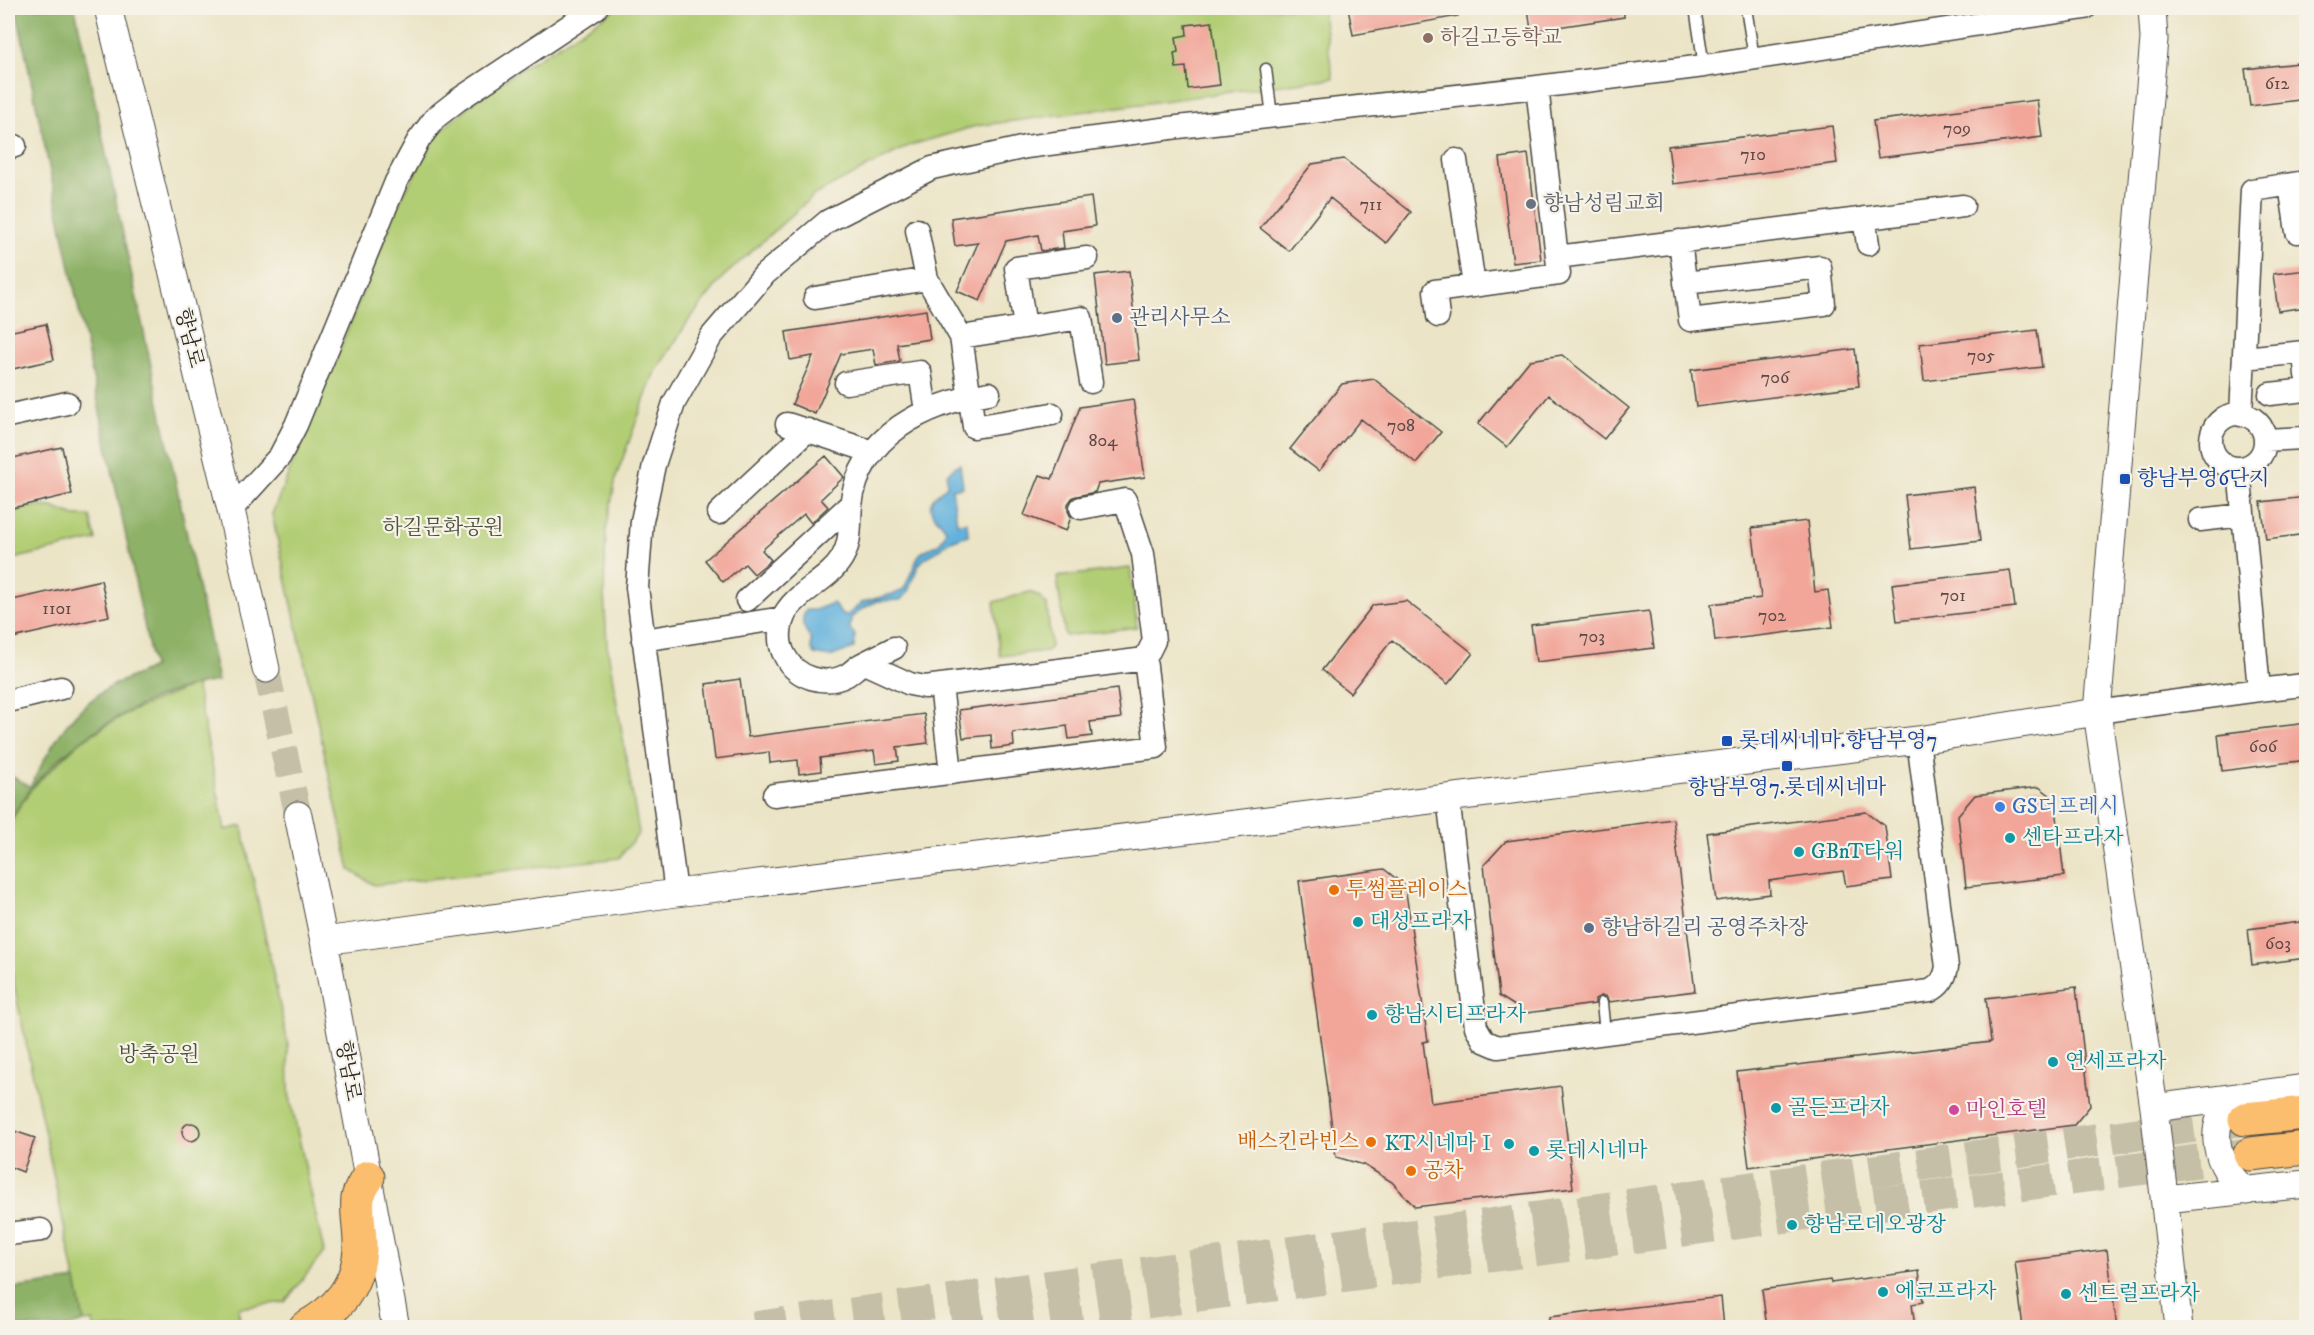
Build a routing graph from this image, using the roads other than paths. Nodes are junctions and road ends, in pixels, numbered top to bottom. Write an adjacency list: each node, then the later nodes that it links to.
1 (108, 8): 47 (street, 향남로)
2 (596, 8): 47 (street)
3 (1695, 8): 8 (lane)
4 (1746, 8): 7 (lane)
5 (2085, 8): 7 (street)
6 (2152, 8): 63 (street)
7 (1754, 58): 8 (street)
8 (1704, 66): 10 (street)
9 (1266, 69): 11 (lane)
10 (1537, 87): 11 (street); 20 (street)
11 (1272, 116): 53 (street)
12 (1456, 160): 24 (street)
13 (2298, 184): 17 (street); 29 (street)
14 (1963, 206): 15 (street)
15 (1864, 218): 18 (street); 19 (street)
16 (917, 230): 22 (street)
17 (2307, 231)
18 (1680, 241): 20 (street); 23 (street)
19 (1868, 244)
20 (1557, 257): 24 (street)
21 (1087, 258): 27 (street)
22 (927, 279): 25 (street); 28 (street)
23 (1685, 283): 23 (street)
24 (1474, 286): 26 (street)
25 (815, 298)
26 (1438, 316)
27 (1025, 327): 28 (street); 31 (street)
28 (962, 338): 35 (street)
29 (2244, 358): 30 (street); 39 (street)
30 (2307, 375)
31 (1091, 382)
32 (846, 383): 37 (street)
33 (2307, 390): 34 (street)
34 (2270, 394)
35 (979, 395): 37 (street); 38 (street)
36 (67, 403): 40 (street)
37 (926, 411): 43 (street)
38 (1052, 414)
39 (2241, 414): 42 (street); 44 (street)
40 (8, 416)
41 (2304, 438): 42 (street)
42 (2265, 440): 44 (street)
43 (873, 452): 45 (street); 48 (street)
44 (2239, 468): 49 (street)
45 (851, 504): 51 (street); 52 (street)
46 (1081, 508): 55 (street)
47 (231, 510): 57 (street, 향남로)
48 (719, 513)
49 (2243, 514): 50 (street); 61 (street)
50 (2200, 520)
51 (747, 600)
52 (783, 618): 53 (street); 56 (street)
53 (643, 640): 69 (street)
54 (894, 648): 56 (street)
55 (1145, 659): 59 (street); 65 (street)
56 (864, 663): 59 (street)
57 (266, 669)
58 (2303, 685): 61 (street)
59 (941, 686): 65 (street)
60 (61, 688): 62 (street)
61 (2259, 690): 63 (street)
62 (8, 701)
63 (2097, 712): 64 (street); 74 (street)
64 (1918, 740): 67 (street); 72 (street)
65 (951, 773): 66 (street)
66 (774, 795)
67 (1448, 798): 69 (street); 72 (street)
68 (298, 816): 70 (street, 향남로)
69 (676, 893): 70 (street)
70 (324, 941): 79 (street, 향남로)
71 (1602, 1003): 72 (lane)
72 (1605, 1033)
73 (2307, 1088): 75 (street)
74 (2154, 1108): 75 (street); 82 (street)
75 (2241, 1108): 76 (main road); 81 (street)
76 (2307, 1113)
77 (2307, 1148): 78 (main road)
78 (2250, 1154)
79 (368, 1177): 85 (main road); 86 (street, 향남로)
80 (2307, 1184): 81 (street)
81 (2247, 1191): 82 (street)
82 (2165, 1199): 87 (street)
83 (41, 1230): 84 (street)
84 (8, 1234)
85 (305, 1328)
86 (396, 1328)
87 (2179, 1328)

